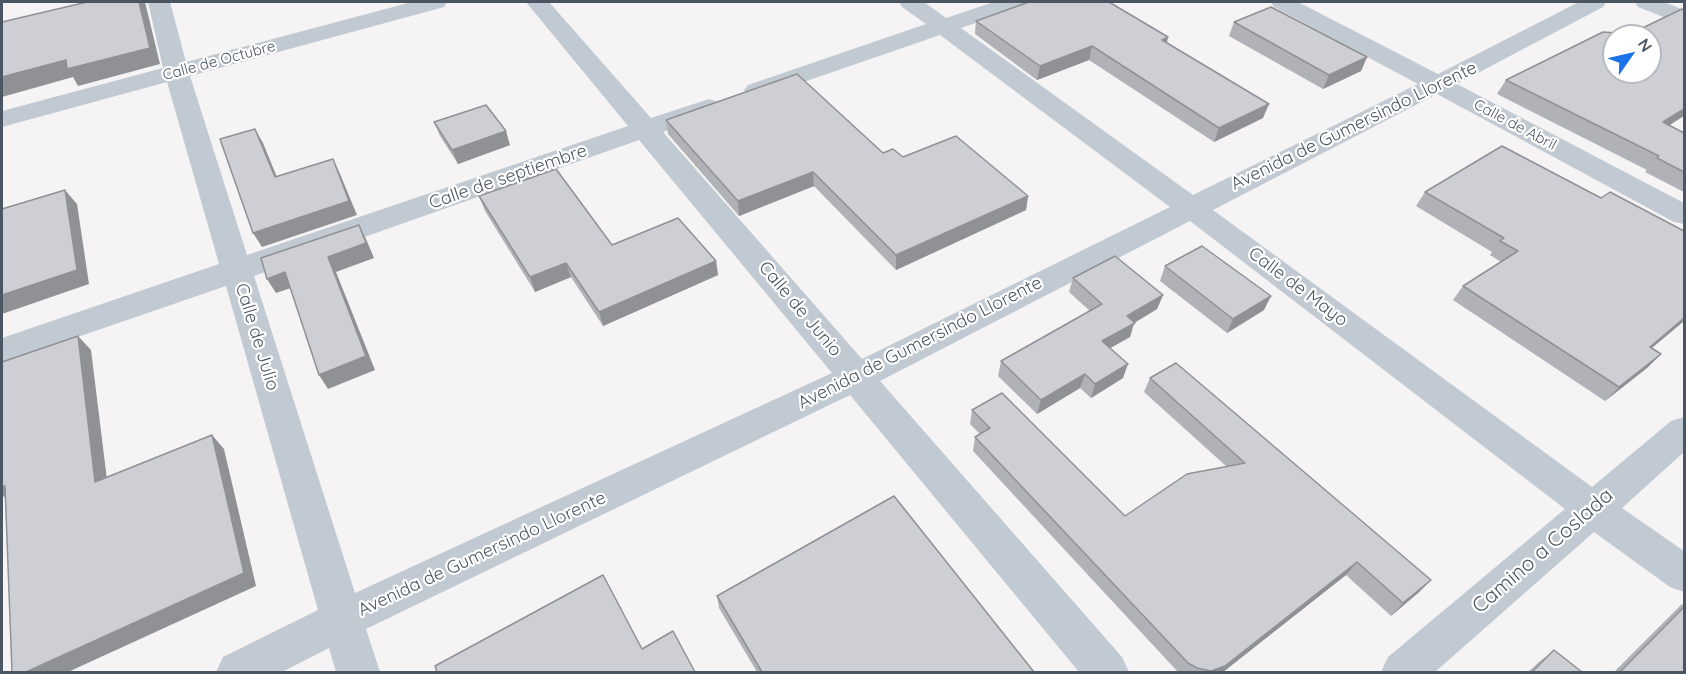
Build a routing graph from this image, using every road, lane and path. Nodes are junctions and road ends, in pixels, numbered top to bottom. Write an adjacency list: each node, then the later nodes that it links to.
1 (159, 2): 11 (street, Calle de Julio)
2 (436, 2): 11 (street, Calle de Octubre)
3 (537, 2): 14 (street, Calle de Junio)
4 (910, 2): 10 (street, Calle de Mayo)
5 (1014, 2): 10 (street, Calle de septiembre)
6 (1282, 2): 12 (street, Calle de Abril)
7 (1595, 2): 12 (street, Avenida de Gumersindo Llorente)
8 (1646, 2): 9 (street)
9 (1684, 18)
10 (944, 26): 14 (street, Calle de septiembre); 15 (street, Calle de Mayo)
11 (177, 73): 13 (street, Calle de Octubre); 17 (street, Calle de Julio)
12 (1438, 83): 15 (street, Avenida de Gumersindo Llorente); 16 (street, Calle de Abril)
13 (2, 119)
14 (647, 128): 17 (street, Calle de septiembre); 19 (street, Calle de Junio)
15 (1190, 207): 19 (street, Avenida de Gumersindo Llorente); 21 (street, Calle de Mayo)
16 (1684, 215)
17 (237, 269): 18 (street, Calle de septiembre); 23 (street, Calle de Julio)
18 (2, 351)
19 (857, 376): 23 (street, Avenida de Gumersindo Llorente); 26 (street, Calle de Junio)
20 (1684, 431): 21 (street, Camino a Coslada)
21 (1593, 509): 22 (street, Calle de Mayo); 27 (street, Camino a Coslada)
22 (1684, 574)
23 (341, 620): 24 (street, Avenida de Gumersindo Llorente); 25 (street, Calle de Julio)
24 (238, 672)
25 (358, 672)
26 (1107, 672)
27 (1403, 672)

